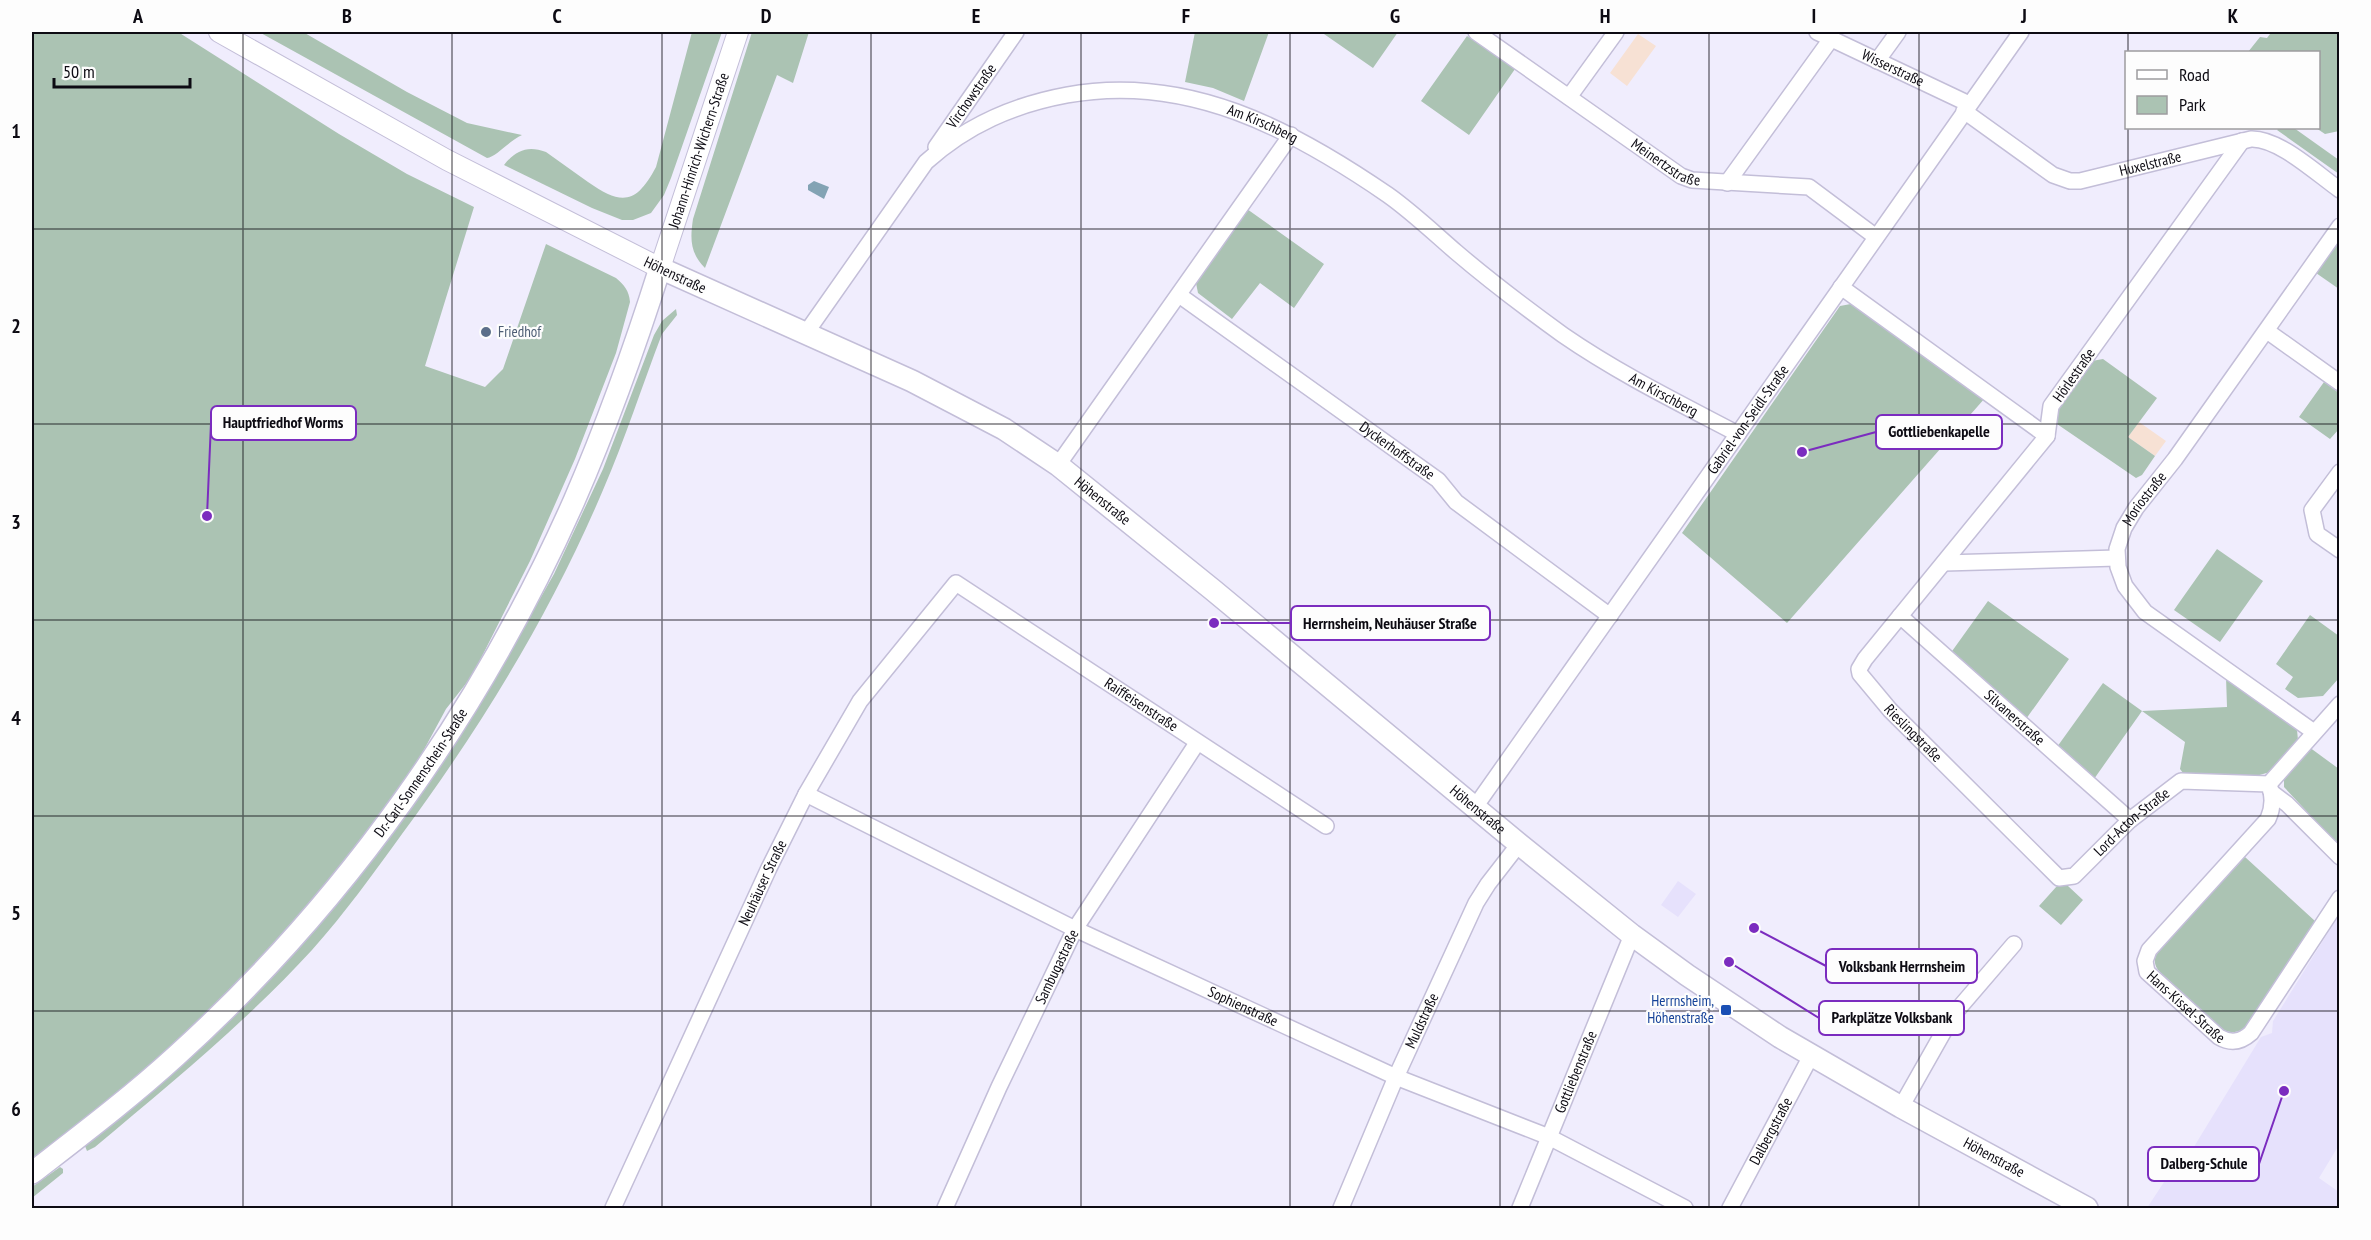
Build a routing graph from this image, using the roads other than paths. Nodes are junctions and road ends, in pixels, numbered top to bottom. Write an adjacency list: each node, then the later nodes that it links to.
1 (219, 32): 20 (street, Höhenstraße)
2 (738, 32): 20 (street, Johann-Hinrich-Wichern-Straße)
3 (1016, 32): 15 (street, Virchowstraße)
4 (1476, 32): 11 (street, Meinertzstraße)
5 (1616, 32): 11 (street)
6 (1817, 32): 9 (street, Wisserstraße)
7 (1898, 32): 10 (street)
8 (2021, 32): 12 (street, Gabriel-von-Seidl-Straße)
9 (1831, 39): 10 (street, Wisserstraße); 16 (street)
10 (1877, 61): 12 (street, Wisserstraße)
11 (1569, 97): 16 (street, Meinertzstraße)
12 (1967, 108): 14 (street, Huxelstraße); 19 (street, Gabriel-von-Seidl-Straße)
13 (1291, 135): 15 (street, Am Kirschberg); 22 (street); 26 (street, Am Kirschberg)
14 (2242, 141): 17 (street, Huxelstraße); 27 (street, Hörlestraße)
15 (926, 162): 24 (street, Am Kirschberg)
16 (1727, 183): 19 (street, Meinertzstraße)
17 (2340, 190)
18 (2340, 226): 23 (street, Moriostraße)
19 (1876, 237): 21 (street, Gabriel-von-Seidl-Straße)
20 (660, 268): 24 (main road, Höhenstraße); 55 (main road, Dr.-Carl-Sonnenschein-Straße)
21 (1841, 287): 26 (street, Gabriel-von-Seidl-Straße); 27 (street)
22 (1179, 295): 28 (street); 34 (street, Dyckerhoffstraße)
23 (2267, 331): 25 (street); 31 (street, Moriostraße)
24 (806, 333): 28 (main road, Höhenstraße)
25 (2340, 383)
26 (1738, 434): 34 (street, Gabriel-von-Seidl-Straße)
27 (2047, 436): 32 (street, Rieslingstraße)
28 (1058, 465): 41 (main road, Höhenstraße)
29 (2340, 472): 30 (street)
30 (2340, 550)
31 (2117, 558): 32 (street); 37 (street)
32 (1944, 563): 35 (street, Rieslingstraße)
33 (956, 583): 38 (street, Raiffeisenstraße); 40 (street, Neuhäuser Straße)
34 (1610, 616): 41 (street, Gabriel-von-Seidl-Straße)
35 (1900, 616): 42 (street, Silvanerstraße); 46 (street, Rieslingstraße)
36 (2340, 704): 37 (street)
37 (2314, 732): 39 (street)
38 (1197, 742): 43 (street, Raiffeisenstraße); 48 (street, Sambugastraße)
39 (2270, 788): 42 (street, Lord-Acton-Straße); 45 (street); 47 (street, Hans-Kissel-Straße)
40 (806, 794): 48 (street, Sophienstraße); 57 (street, Neuhäuser Straße)
41 (1475, 807): 44 (main road, Höhenstraße)
42 (2130, 820): 46 (street, Lord-Acton-Straße)
43 (1326, 826)
44 (1520, 844): 49 (main road, Höhenstraße); 52 (street, Muldstraße)
45 (2340, 857)
46 (2074, 876)
47 (2340, 898)
48 (1075, 929): 52 (street, Sophienstraße); 58 (street, Sambugastraße)
49 (1632, 934): 51 (main road, Höhenstraße); 54 (street, Gottliebenstraße)
50 (2014, 944): 53 (street)
51 (1812, 1054): 53 (main road, Höhenstraße); 62 (street, Dalbergstraße)
52 (1396, 1077): 54 (street, Sophienstraße); 59 (street, Muldstraße)
53 (1901, 1107): 56 (main road, Höhenstraße)
54 (1549, 1137): 60 (street, Gottliebenstraße); 61 (street, Sophienstraße)
55 (32, 1173)
56 (2061, 1202): 63 (main road, Höhenstraße)
57 (613, 1209)
58 (945, 1209)
59 (1341, 1209)
60 (1520, 1209)
61 (1685, 1209)
62 (1730, 1209)
63 (2086, 1209)

